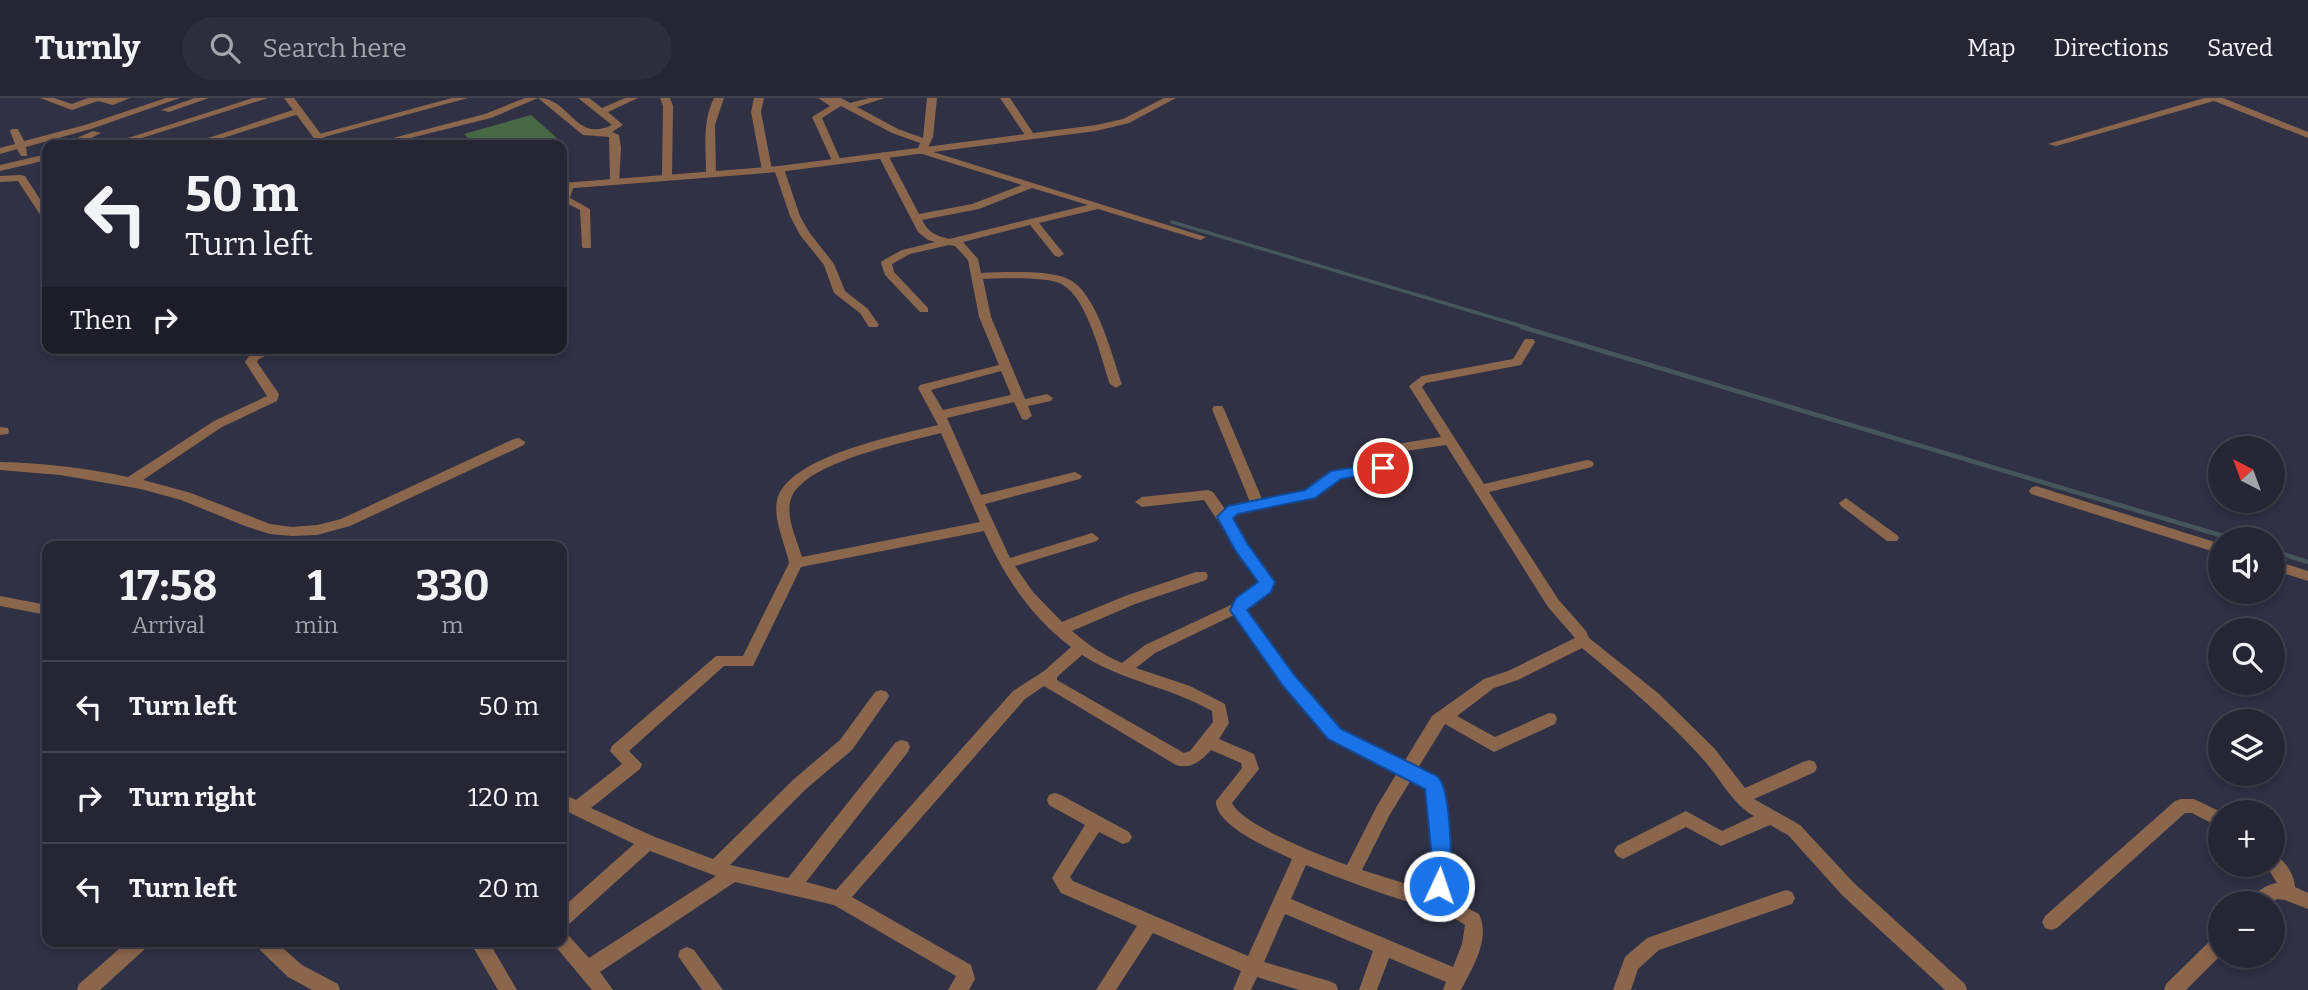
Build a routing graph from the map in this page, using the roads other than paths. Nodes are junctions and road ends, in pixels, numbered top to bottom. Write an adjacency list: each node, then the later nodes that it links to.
1 (45, 98): 2 (street)
2 (98, 98): 3 (street)
3 (125, 98)
4 (175, 98): 32 (street)
5 (204, 98): 33 (street)
6 (263, 98): 34 (street)
7 (289, 98): 24 (street)
8 (463, 98): 29 (street)
9 (533, 98): 37 (street)
10 (543, 98): 27 (street)
11 (583, 98): 25 (street)
12 (633, 98): 25 (street)
13 (665, 98): 49 (street)
14 (719, 98): 48 (street)
15 (759, 98): 47 (street)
16 (823, 98): 44 (street)
17 (834, 98): 23 (street)
18 (880, 98): 23 (street)
19 (932, 98): 40 (street)
20 (1005, 98): 30 (street)
21 (1171, 98): 30 (street)
22 (2215, 98): 28 (street); 38 (street)
23 (850, 106): 40 (street)
24 (299, 111): 29 (street); 35 (street)
25 (601, 112): 27 (street)
26 (15, 131): 39 (street)
27 (602, 133): 51 (street)
28 (2308, 135)
29 (317, 136): 36 (street)
30 (1030, 136): 40 (street)
31 (42, 140): 39 (street)
32 (42, 140)
33 (84, 140)
34 (127, 140)
35 (208, 140)
36 (320, 140)
37 (392, 140)
38 (2053, 144)
39 (21, 146): 41 (street); 45 (street)
40 (927, 147): 42 (street); 53 (street); 57 (street)
41 (0, 151)
42 (883, 155): 44 (street); 58 (street)
43 (42, 158): 45 (street)
44 (836, 161): 47 (street)
45 (27, 162): 46 (street)
46 (0, 168)
47 (773, 169): 48 (street); 66 (street)
48 (711, 174): 49 (street)
49 (667, 177): 51 (street)
50 (0, 179): 55 (street)
51 (615, 181): 52 (street)
52 (567, 186)
53 (1029, 186): 56 (street); 58 (street)
54 (567, 202): 62 (street)
55 (42, 203)
56 (1096, 206): 59 (street); 60 (street)
57 (1152, 214)
58 (916, 218): 61 (street)
59 (1032, 222): 61 (street); 63 (street)
60 (1201, 237)
61 (954, 241): 64 (street); 65 (street)
62 (587, 246)
63 (1059, 254)
64 (975, 277): 69 (street); 70 (street)
65 (924, 310)
66 (873, 325)
67 (1529, 342): 75 (street)
68 (260, 354): 80 (street)
69 (1004, 367): 72 (street); 74 (street)
70 (1116, 384)
71 (1047, 398): 72 (street)
72 (1022, 406): 74 (street)
73 (1218, 409): 86 (street)
74 (943, 421): 83 (street); 92 (street)
75 (1451, 440): 81 (street); 86 (street)
76 (519, 442): 80 (street)
77 (1587, 464): 81 (street)
78 (0, 466): 80 (street)
79 (1075, 476): 83 (street)
80 (129, 483)
81 (1482, 489): 101 (street)
82 (2036, 491): 91 (street)
83 (977, 501): 88 (street)
84 (1142, 502): 87 (street)
85 (1846, 503): 90 (street)
86 (1258, 505): 87 (street)
87 (1224, 517): 98 (street)
88 (988, 525): 92 (street); 93 (street)
89 (1091, 538): 93 (street)
90 (1892, 538)
91 (2208, 545)
92 (796, 563): 114 (street)
93 (1006, 564): 100 (street)
94 (2285, 569): 96 (street)
95 (1200, 576): 100 (street)
96 (2308, 576)
97 (0, 601): 99 (street)
98 (1238, 607): 103 (street); 111 (street)
99 (42, 609)
100 (1061, 629): 102 (street)
101 (1583, 641): 106 (street); 112 (street)
102 (1083, 647): 103 (street); 104 (street)
103 (1122, 670): 108 (street)
104 (1049, 675): 108 (street); 128 (street)
105 (881, 696): 122 (street)
106 (1444, 716): 107 (street); 111 (street)
107 (1549, 719)
108 (1209, 742): 121 (street)
109 (902, 747): 125 (street)
110 (1809, 767): 112 (street)
111 (1408, 772): 123 (street); 129 (street)
112 (1742, 797): 116 (street)
113 (1055, 800): 117 (street)
114 (569, 805): 119 (street)
115 (2208, 814): 133 (street)
116 (1770, 817): 120 (street); 156 (street)
117 (1096, 822): 118 (street); 134 (street)
118 (1123, 837)
119 (648, 842): 122 (street); 132 (street)
120 (1623, 852)
121 (1302, 855): 123 (street); 131 (street)
122 (725, 871): 125 (street); 143 (street)
123 (1351, 874): 129 (street)
124 (2283, 877): 126 (street)
125 (792, 887): 128 (street)
126 (2287, 892): 130 (street)
127 (1786, 898): 155 (street)
128 (839, 899): 150 (street)
129 (1437, 900): 144 (street)
130 (2308, 901)
131 (1280, 903): 139 (street); 142 (street)
132 (567, 915)
133 (2051, 922)
134 (1149, 924): 142 (street); 151 (street)
135 (133, 947): 145 (street)
136 (269, 947): 146 (street)
137 (482, 947): 147 (street)
138 (567, 947): 143 (street)
139 (1384, 947): 144 (street); 154 (street)
140 (2208, 955): 157 (street)
141 (687, 956): 149 (street)
142 (1252, 967): 152 (street); 153 (street)
143 (587, 970): 148 (street)
144 (1454, 984)
145 (86, 990)
146 (331, 990)
147 (508, 990)
148 (604, 990)
149 (714, 990)
150 (957, 990)
151 (1105, 990)
152 (1242, 990)
153 (1329, 990)
154 (1367, 990)
155 (1622, 990)
156 (1958, 990)
157 (2173, 990)

